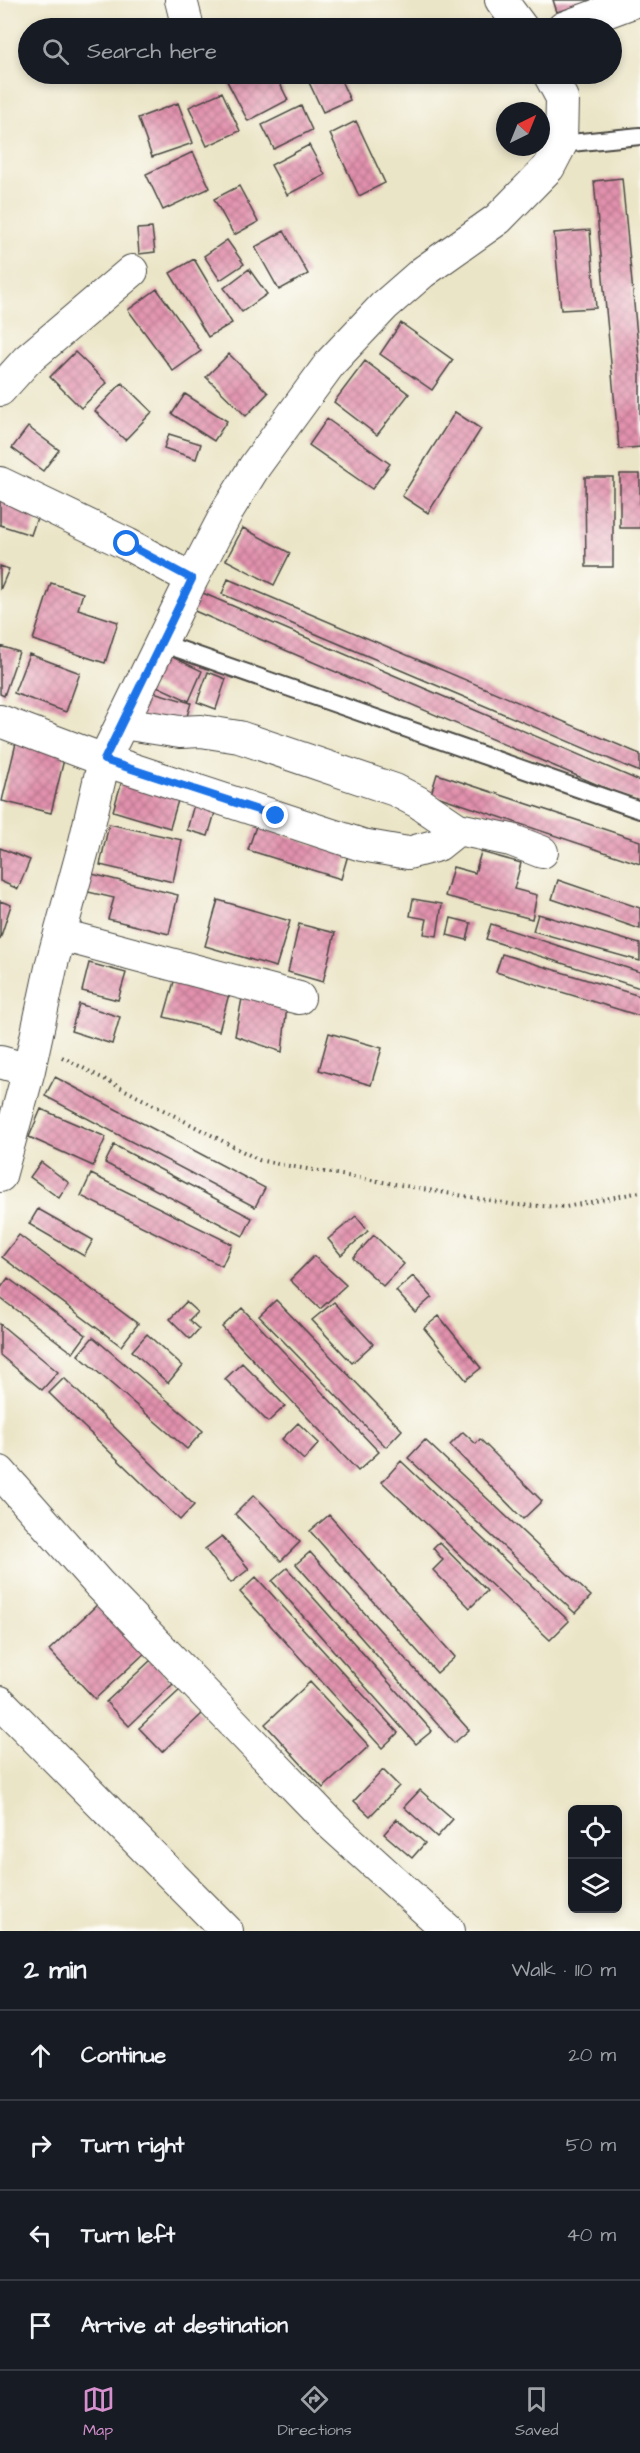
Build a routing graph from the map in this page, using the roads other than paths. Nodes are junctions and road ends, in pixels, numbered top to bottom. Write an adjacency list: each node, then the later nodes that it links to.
1 (181, 0): 4 (street)
2 (501, 0): 5 (street)
3 (638, 0): 6 (street)
4 (186, 18)
5 (514, 18)
6 (590, 18)
7 (554, 84): 9 (street)
8 (640, 136): 9 (lane)
9 (561, 144): 13 (street)
10 (132, 272): 11 (street)
11 (0, 390)
12 (0, 483): 13 (street)
13 (192, 579): 14 (street)
14 (161, 644): 16 (street); 18 (lane)
15 (0, 721): 17 (street)
16 (122, 723): 17 (street); 19 (street)
17 (104, 760): 19 (street); 21 (street)
18 (640, 810)
19 (458, 830): 20 (street)
20 (542, 852)
21 (61, 935): 22 (street); 23 (street)
22 (298, 998)
23 (21, 1058): 24 (street)
24 (0, 1176)
25 (0, 1472): 28 (street)
26 (0, 1702): 27 (street)
27 (227, 1931)
28 (449, 1931)

